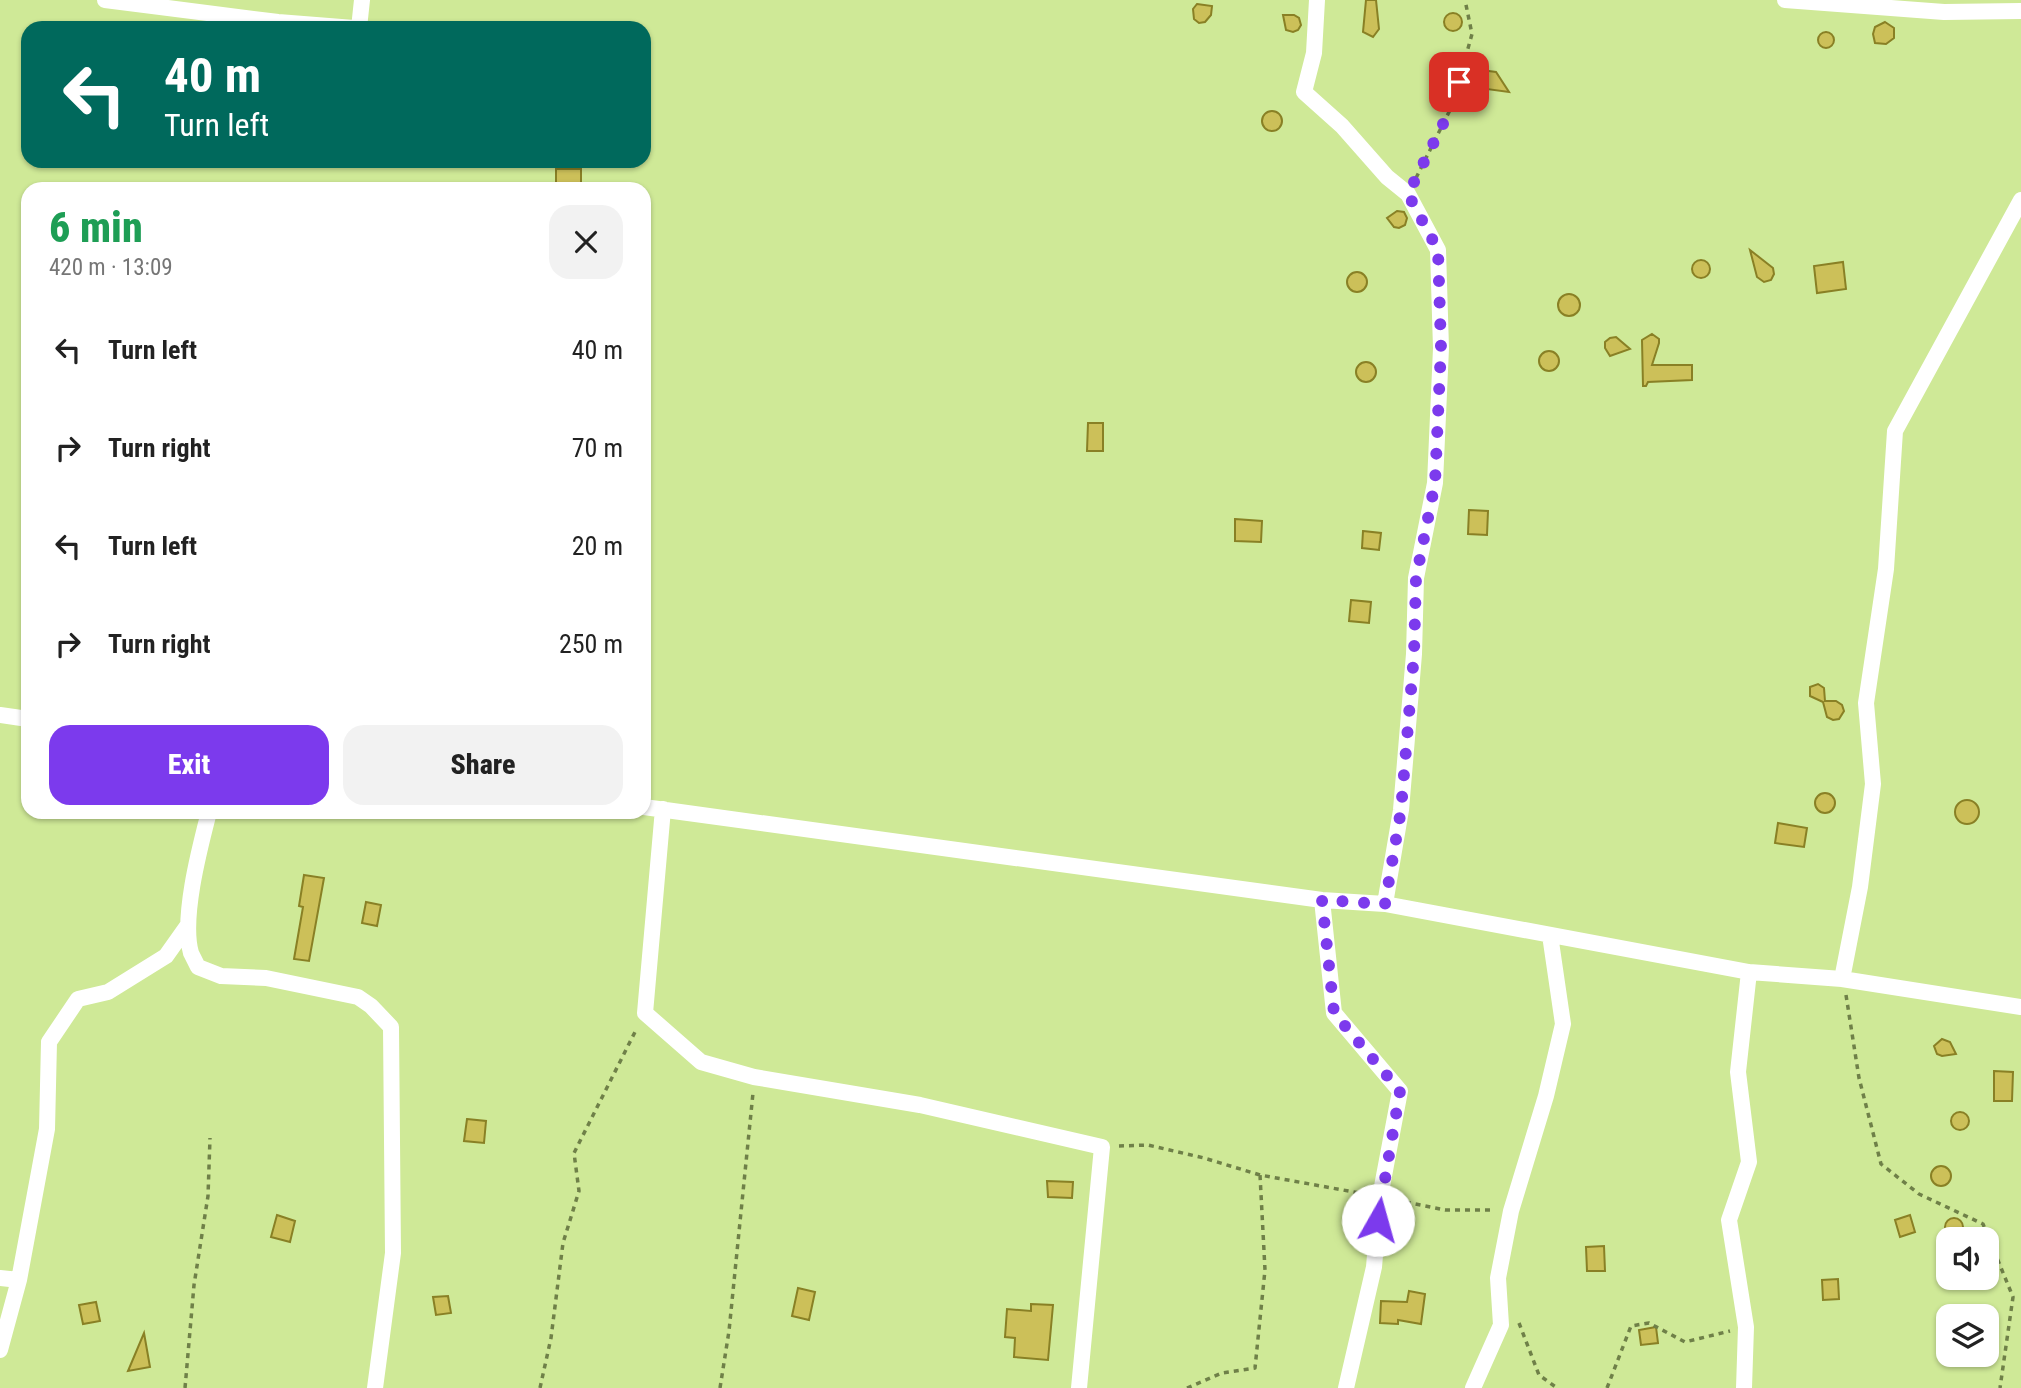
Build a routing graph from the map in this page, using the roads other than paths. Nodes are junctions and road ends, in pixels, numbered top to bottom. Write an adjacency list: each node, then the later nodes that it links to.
1 (105, 0): 6 (street)
2 (362, 0): 7 (street)
3 (1317, 0): 15 (street)
4 (1785, 0): 5 (street)
5 (2021, 11)
6 (270, 21)
7 (358, 21)
8 (2021, 200): 19 (street)
9 (0, 715): 10 (street)
10 (21, 718)
11 (651, 808): 12 (street)
12 (663, 809): 14 (street); 25 (street)
13 (207, 819): 16 (street)
14 (1322, 900): 15 (street); 26 (street)
15 (1385, 904): 17 (street)
16 (188, 925): 22 (street); 24 (street)
17 (1550, 935): 18 (street); 27 (street)
18 (1749, 972): 19 (street); 28 (street)
19 (1842, 979): 20 (street)
20 (2021, 1007)
21 (0, 1278): 22 (street)
22 (19, 1280): 23 (street)
23 (0, 1350)
24 (375, 1388)
25 (1079, 1388)
26 (1346, 1388)
27 (1473, 1388)
28 (1744, 1388)

